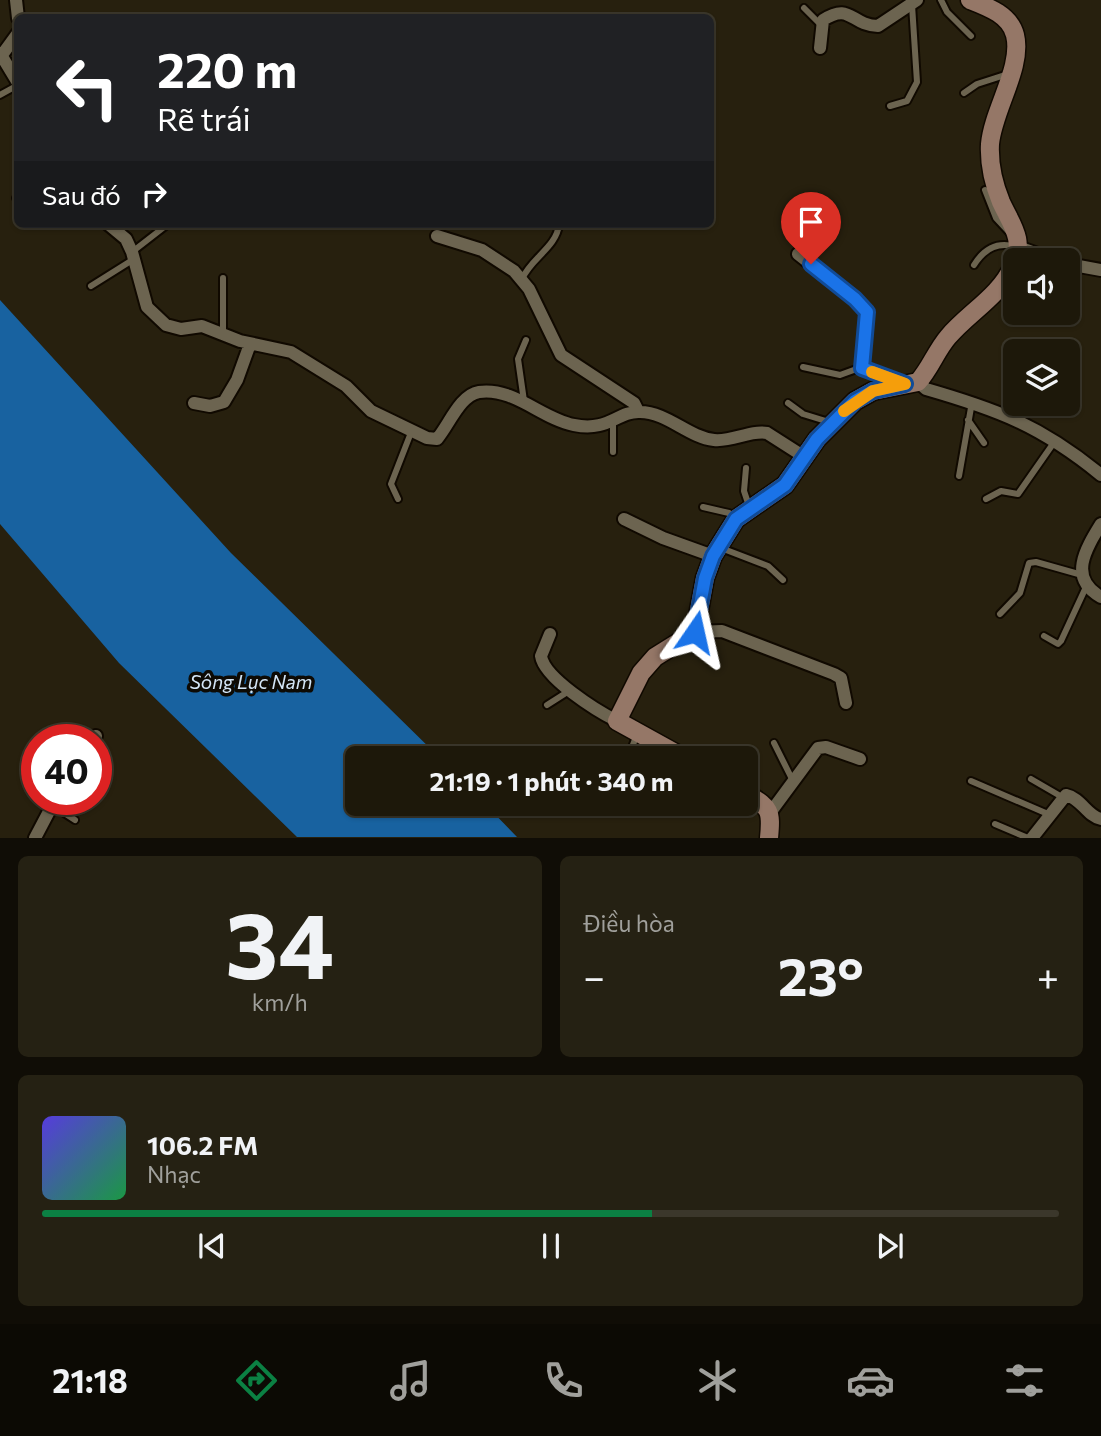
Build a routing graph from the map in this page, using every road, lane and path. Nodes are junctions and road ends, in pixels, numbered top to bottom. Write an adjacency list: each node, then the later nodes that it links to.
1 (941, 0): 6 (lane)
2 (970, 0): 10 (street)
3 (914, 1): 5 (street); 13 (lane)
4 (804, 8): 5 (lane)
5 (821, 24): 8 (street)
6 (971, 36)
7 (14, 38): 9 (street)
8 (820, 48)
9 (1, 54): 11 (street)
10 (1010, 73): 12 (lane); 19 (street)
11 (14, 77)
12 (964, 93)
13 (890, 106)
14 (985, 190): 19 (lane)
15 (113, 228): 22 (street)
16 (164, 228): 22 (lane)
17 (558, 228): 27 (lane)
18 (437, 236): 27 (street)
19 (1018, 240): 20 (street); 23 (lane); 34 (street)
20 (1033, 248)
21 (798, 254): 33 (street)
22 (133, 256): 28 (lane); 29 (street)
23 (974, 265)
24 (1080, 266): 25 (street)
25 (1101, 270)
26 (223, 278): 29 (lane)
27 (522, 280): 39 (street)
28 (91, 286)
29 (223, 334): 31 (street)
30 (526, 340): 37 (lane)
31 (250, 344): 36 (street); 43 (street)
32 (803, 367): 33 (lane)
33 (862, 368): 34 (street)
34 (911, 383): 35 (street); 42 (street)
35 (972, 402): 40 (lane); 44 (street)
36 (194, 403)
37 (524, 403): 41 (street); 43 (street)
38 (788, 403): 42 (lane)
39 (638, 411): 41 (street); 47 (street)
40 (968, 420): 45 (lane); 50 (lane)
41 (613, 423): 46 (lane)
42 (831, 423): 47 (street)
43 (412, 430): 51 (lane)
44 (1055, 441): 49 (street); 52 (lane)
45 (984, 443)
46 (613, 452)
47 (803, 456): 54 (street)
48 (746, 468): 54 (lane)
49 (1101, 475)
50 (959, 476)
51 (398, 499)
52 (985, 499)
53 (703, 507): 54 (lane)
54 (743, 514): 58 (street)
55 (624, 519): 58 (street)
56 (1101, 524): 57 (street)
57 (1097, 540): 60 (street)
58 (716, 551): 59 (lane); 63 (street)
59 (783, 580)
60 (1084, 581): 61 (street); 62 (lane); 65 (lane)
61 (1101, 597)
62 (1000, 614)
63 (695, 632): 67 (street); 69 (street)
64 (550, 634): 66 (street)
65 (1044, 636)
66 (571, 690): 68 (lane); 69 (street)
67 (846, 703)
68 (547, 705)
69 (617, 721): 70 (street)
70 (637, 733): 72 (lane); 73 (street)
71 (774, 743): 76 (lane)
72 (632, 746)
73 (661, 746)
74 (860, 759): 76 (street)
75 (1031, 779): 78 (lane)
76 (793, 780): 80 (street)
77 (971, 781): 81 (lane)
78 (1062, 797): 81 (street); 84 (street)
79 (758, 801): 80 (street)
80 (771, 813): 89 (street)
81 (1048, 814): 87 (street)
82 (47, 815): 88 (street)
83 (69, 815): 85 (lane)
84 (1101, 819)
85 (75, 820)
86 (995, 824): 87 (lane)
87 (1034, 836)
88 (35, 838)
89 (769, 838)

